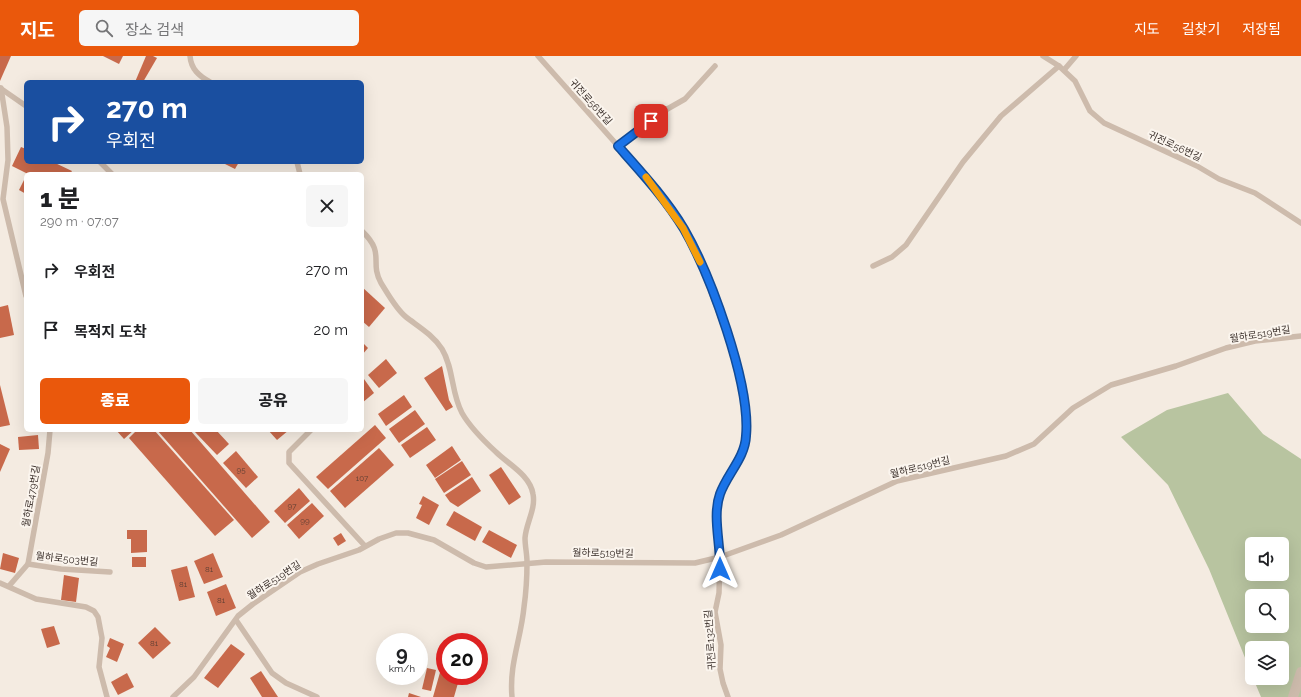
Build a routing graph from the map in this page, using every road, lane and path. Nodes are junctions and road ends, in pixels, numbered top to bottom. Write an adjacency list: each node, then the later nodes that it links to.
1 (190, 56): 7 (lane)
2 (538, 56): 10 (lane, 귀전로56번길)
3 (1043, 56): 6 (lane, 귀전로56번길)
4 (1076, 56): 6 (lane)
5 (715, 66): 10 (lane)
6 (1062, 68): 13 (lane, 귀전로56번길); 15 (lane)
7 (207, 80)
8 (1, 88): 9 (lane); 16 (lane)
9 (24, 105)
10 (618, 146): 21 (lane, 귀전로56번길)
11 (102, 164): 12 (lane)
12 (110, 172)
13 (1301, 223)
14 (364, 234): 22 (lane)
15 (873, 266)
16 (24, 288)
17 (1301, 336): 21 (lane, 월하로519번길)
18 (50, 432): 23 (lane, 월하로479번길)
19 (309, 432): 20 (lane)
20 (365, 546): 22 (lane, 월하로519번길); 27 (lane, 월하로519번길)
21 (720, 557): 22 (lane, 월하로519번길); 33 (lane, 귀전로132번길)
22 (527, 563): 32 (lane)
23 (28, 564): 24 (lane, 월하로503번길); 26 (lane, 월하로503번길)
24 (110, 572)
25 (0, 583): 26 (lane)
26 (9, 586): 29 (lane)
27 (236, 620): 30 (lane, 월하로519번길); 31 (lane)
28 (1301, 672): 34 (street)
29 (107, 697)
30 (173, 697)
31 (317, 697)
32 (512, 697)
33 (728, 697)
34 (1293, 697)

